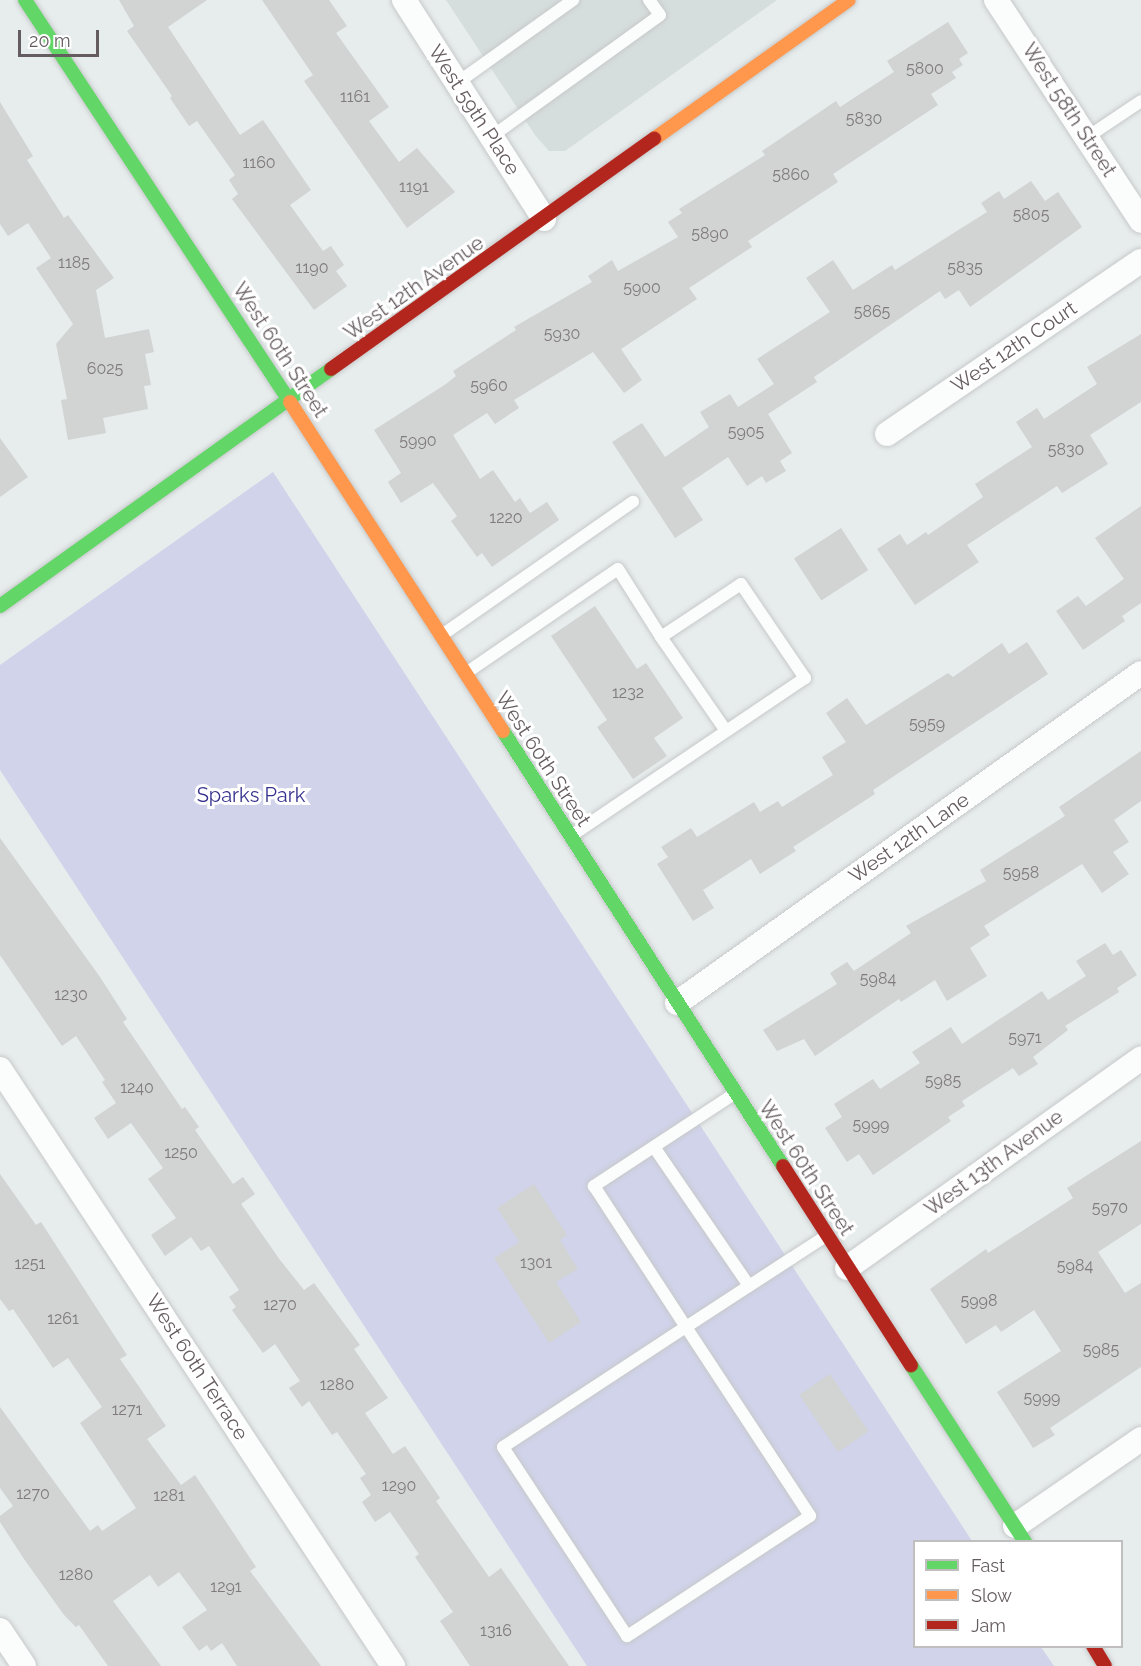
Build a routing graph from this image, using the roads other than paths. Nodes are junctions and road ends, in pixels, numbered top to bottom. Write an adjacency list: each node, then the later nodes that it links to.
1 (25, 0): 14 (street, West 60th Street)
2 (404, 0): 7 (street, West 59th Place)
3 (573, 0): 7 (lane)
4 (649, 0): 9 (lane)
5 (849, 0): 11 (street, West 12th Avenue)
6 (996, 0): 10 (street, West 58th Street)
7 (457, 83): 9 (street, West 59th Place)
8 (1141, 101): 10 (lane)
9 (491, 137): 11 (street, West 59th Place)
10 (1086, 138): 12 (street, West 58th Street)
11 (544, 219): 14 (street, West 12th Avenue)
12 (1141, 220)
13 (1141, 261): 15 (street, West 12th Court)
14 (289, 400): 17 (street, West 12th Avenue); 18 (street, West 60th Street)
15 (887, 434)
16 (633, 501): 18 (lane)
17 (0, 606)
18 (441, 636): 21 (street, West 60th Street)
19 (661, 637): 21 (lane); 22 (lane); 22 (lane)
20 (1141, 673): 24 (street, West 12th Lane)
21 (465, 674): 23 (street, West 60th Street)
22 (726, 731): 23 (lane)
23 (570, 837): 24 (street, West 60th Street)
24 (676, 1003): 27 (street, West 60th Street)
25 (1141, 1058): 30 (street, West 13th Avenue)
26 (0, 1069): 38 (street, West 60th Terrace)
27 (735, 1094): 28 (lane); 29 (street, West 60th Street)
28 (654, 1147): 31 (lane); 32 (lane)
29 (826, 1236): 30 (street, West 60th Street); 31 (lane)
30 (847, 1268): 34 (street, West 60th Street)
31 (749, 1286): 32 (lane)
32 (686, 1327): 32 (lane)
33 (1141, 1438): 34 (street)
34 (1020, 1534)
35 (0, 1630): 37 (street)
36 (1094, 1648): 39 (street)
37 (24, 1666)
38 (393, 1666)
39 (1105, 1666)

